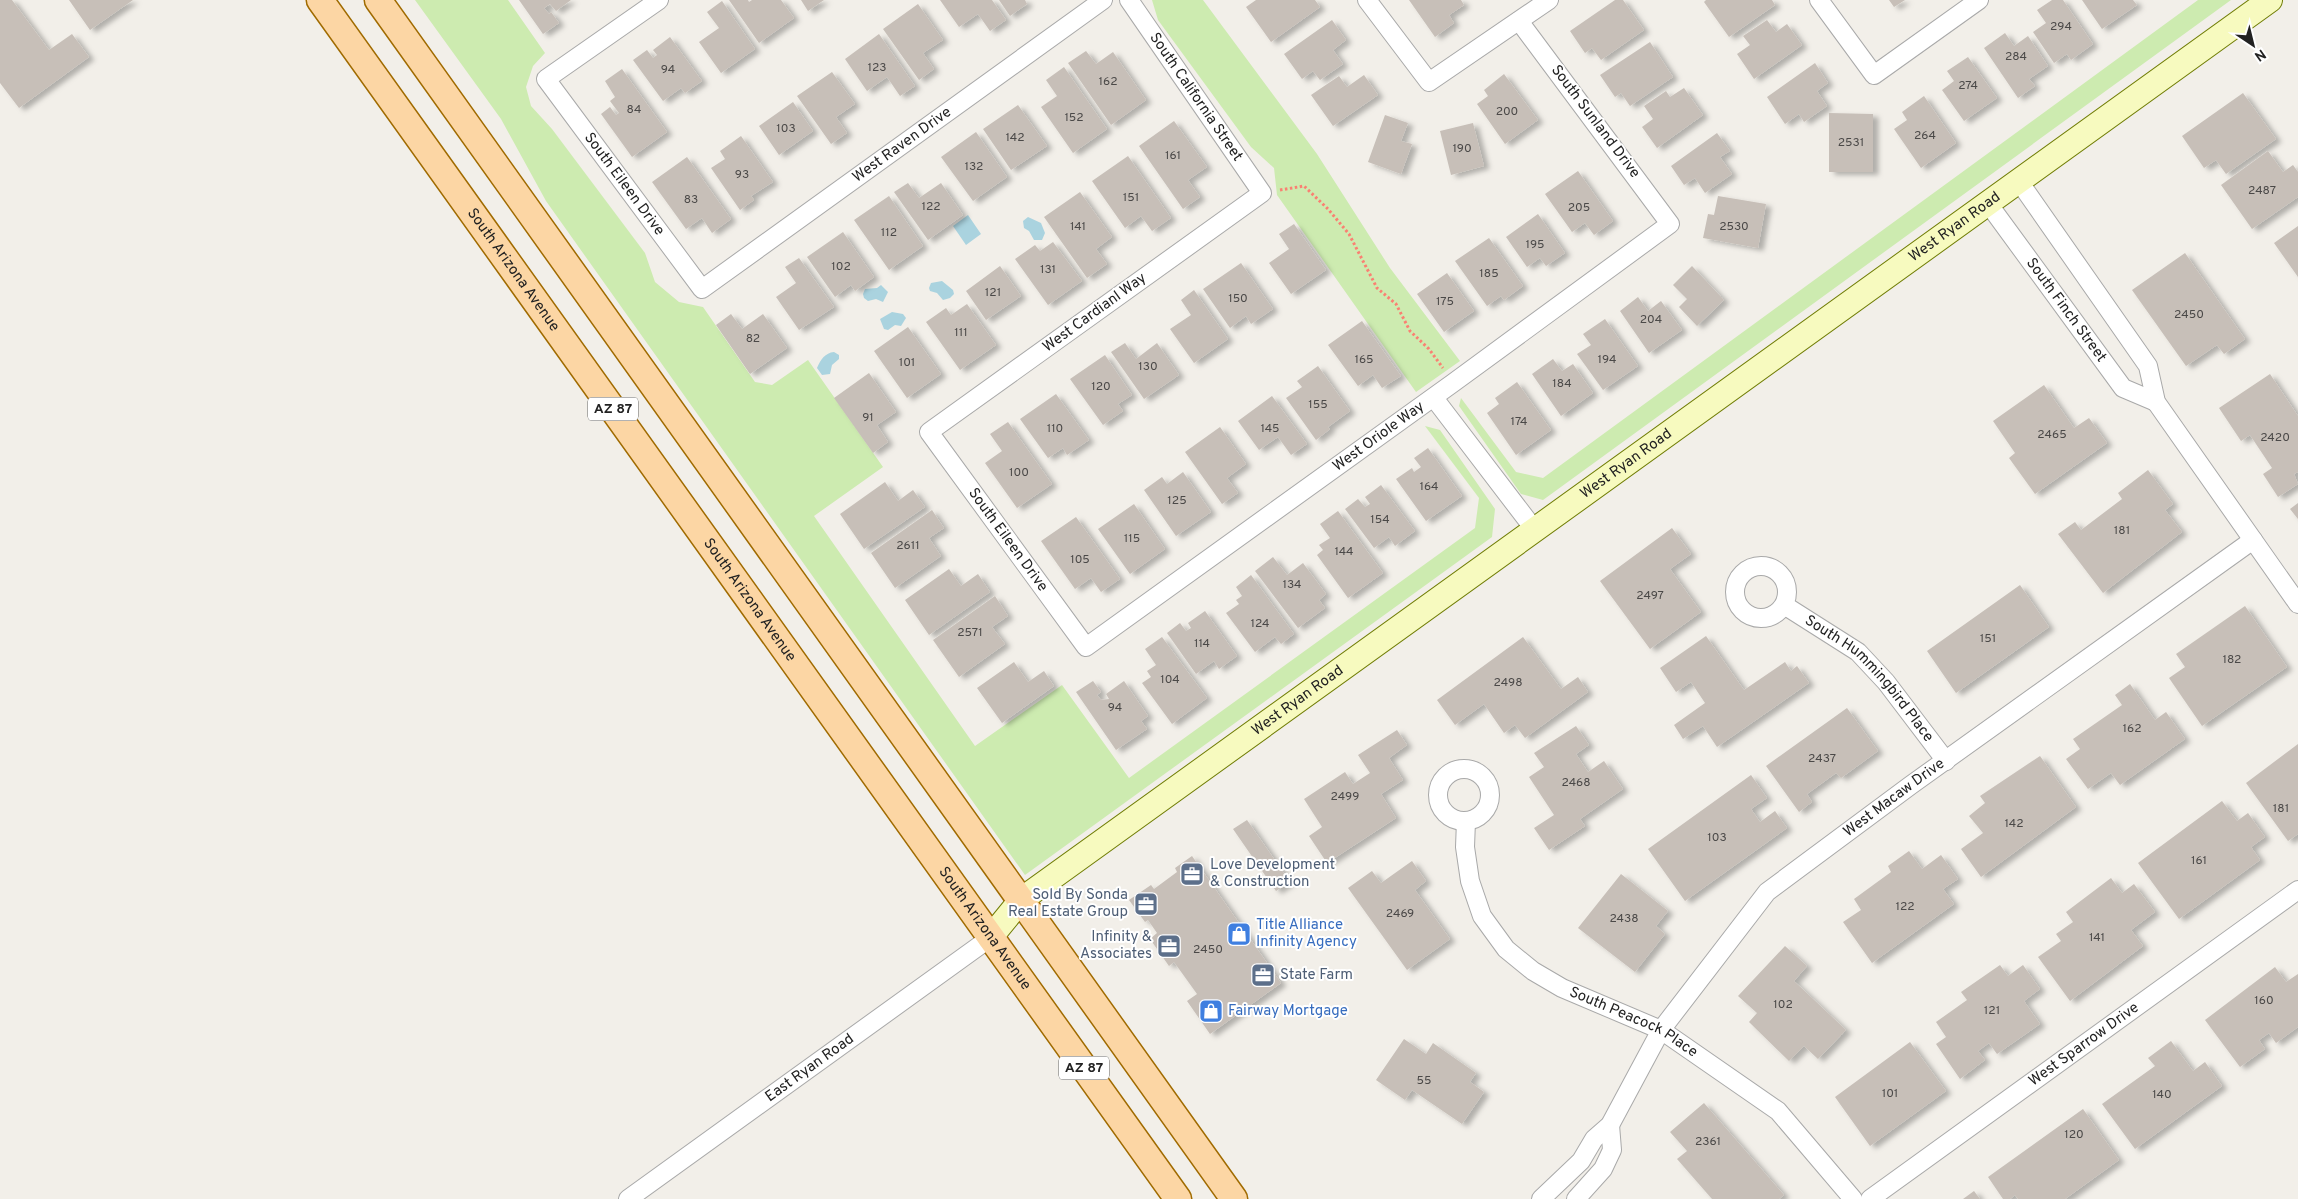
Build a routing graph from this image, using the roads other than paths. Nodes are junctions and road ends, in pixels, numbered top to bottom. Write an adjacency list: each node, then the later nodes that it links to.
1 (378, 0): 28 (main road, AZ 87)
2 (659, 0): 16 (street, South Eileen Drive)
3 (1103, 0): 16 (street, West Raven Drive)
4 (1129, 0): 13 (street, South California Street)
5 (1367, 0): 11 (street)
6 (1549, 0): 11 (street)
7 (1819, 0): 8 (street)
8 (1979, 0)
9 (2270, 0): 12 (street, West Ryan Road)
10 (327, 3): 29 (main road, South Arizona Avenue / AZ 87)
11 (1519, 21): 15 (street, South Sunland Drive)
12 (2018, 180): 14 (street, West Ryan Road); 18 (street)
13 (1262, 193): 19 (street, West Cardianl Way)
14 (1988, 202): 18 (street, South Finch Street); 20 (street, West Ryan Road)
15 (1670, 224): 17 (street, West Oriole Way)
16 (702, 289)
17 (1434, 398): 20 (street); 24 (street, West Oriole Way)
18 (2156, 402): 21 (street)
19 (929, 432): 24 (street, South Eileen Drive)
20 (1534, 529): 28 (street, West Ryan Road)
21 (2254, 540): 22 (street); 25 (street, West Macaw Drive)
22 (2298, 604)
23 (1784, 606): 25 (street, South Hummingbird Place)
24 (1086, 647)
25 (1946, 760): 30 (street, West Macaw Drive)
26 (1466, 821): 30 (street, South Peacock Place)
27 (2298, 890): 38 (street, West Sparrow Drive)
28 (1021, 900): 29 (street, West Ryan Road); 34 (main road, AZ 87)
29 (990, 938): 32 (street, East Ryan Road); 33 (main road, South Arizona Avenue / AZ 87)
30 (1661, 1030): 31 (street, West Macaw Drive); 37 (street, South Peacock Place)
31 (1610, 1125): 35 (street, West Macaw Drive); 36 (street)
32 (628, 1199)
33 (1178, 1199)
34 (1234, 1199)
35 (1540, 1199)
36 (1576, 1199)
37 (1853, 1199)
38 (1870, 1199)

